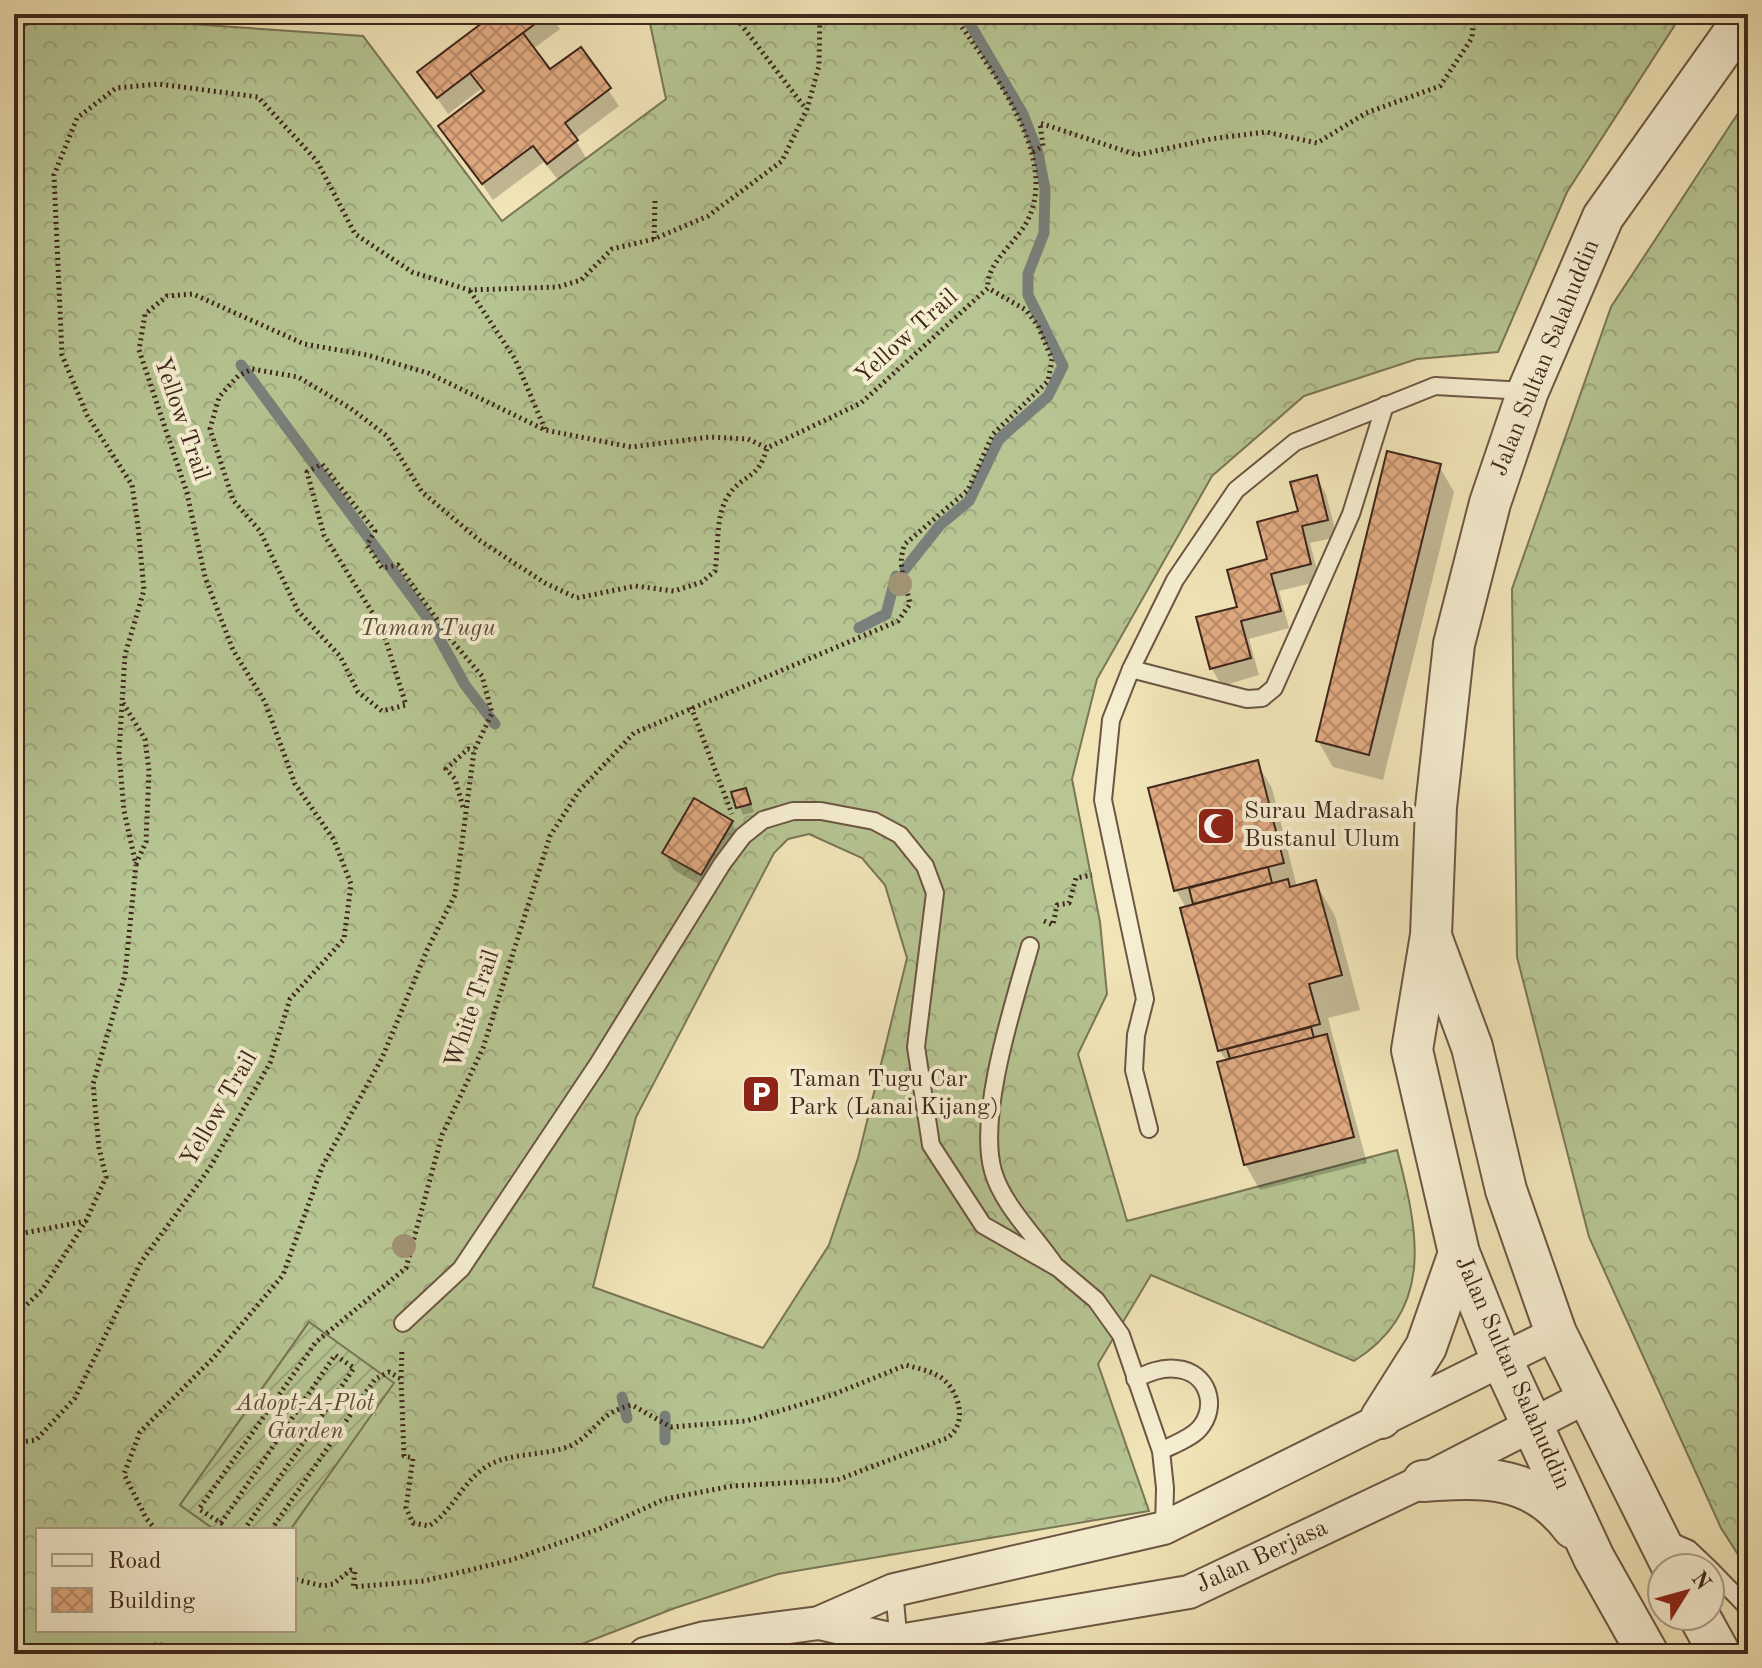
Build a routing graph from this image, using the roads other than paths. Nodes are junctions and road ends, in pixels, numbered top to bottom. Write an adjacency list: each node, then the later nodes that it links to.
1 (1747, 14): 2 (street, Jalan Sultan Salahuddin)
2 (1528, 391): 3 (lane); 5 (street, Jalan Sultan Salahuddin)
3 (1385, 405): 4 (lane); 4 (lane)
4 (1131, 669): 7 (lane)
5 (1431, 935): 8 (street, Jalan Sultan Salahuddin); 11 (street, Jalan Sultan Salahuddin)
6 (1030, 946): 9 (lane)
7 (1149, 1129)
8 (1459, 1253): 12 (street, Jalan Sultan Salahuddin); 15 (street)
9 (1058, 1268): 10 (lane); 13 (lane)
10 (403, 1323)
11 (1556, 1333): 12 (street, Jalan Berjasa); 14 (street, Jalan Sultan Salahuddin)
12 (1501, 1358): 15 (street, Jalan Berjasa); 16 (street, Jalan Sultan Salahuddin)
13 (1135, 1379): 17 (lane); 17 (lane)
14 (1586, 1397): 16 (street, Jalan Berjasa); 20 (street, Jalan Sultan Salahuddin)
15 (1381, 1418): 19 (street, Jalan Berjasa)
16 (1533, 1423): 18 (street, Jalan Berjasa); 22 (street, Jalan Sultan Salahuddin)
17 (1161, 1451): 19 (lane)
18 (1423, 1481): 22 (street); 28 (street, Jalan Berjasa)
19 (1164, 1528): 24 (street, Jalan Berjasa)
20 (1663, 1551): 21 (lane)
21 (1692, 1552)
22 (1594, 1558): 30 (street, Jalan Sultan Salahuddin)
23 (1726, 1586): 25 (lane)
24 (894, 1590): 26 (street, Jalan Berjasa); 28 (lane)
25 (1748, 1608)
26 (819, 1623): 28 (street, Jalan Berjasa); 29 (street, Jalan Berjasa)
27 (1708, 1632): 31 (street)
28 (900, 1647)
29 (645, 1654)
30 (1648, 1654)
31 (1720, 1654)

